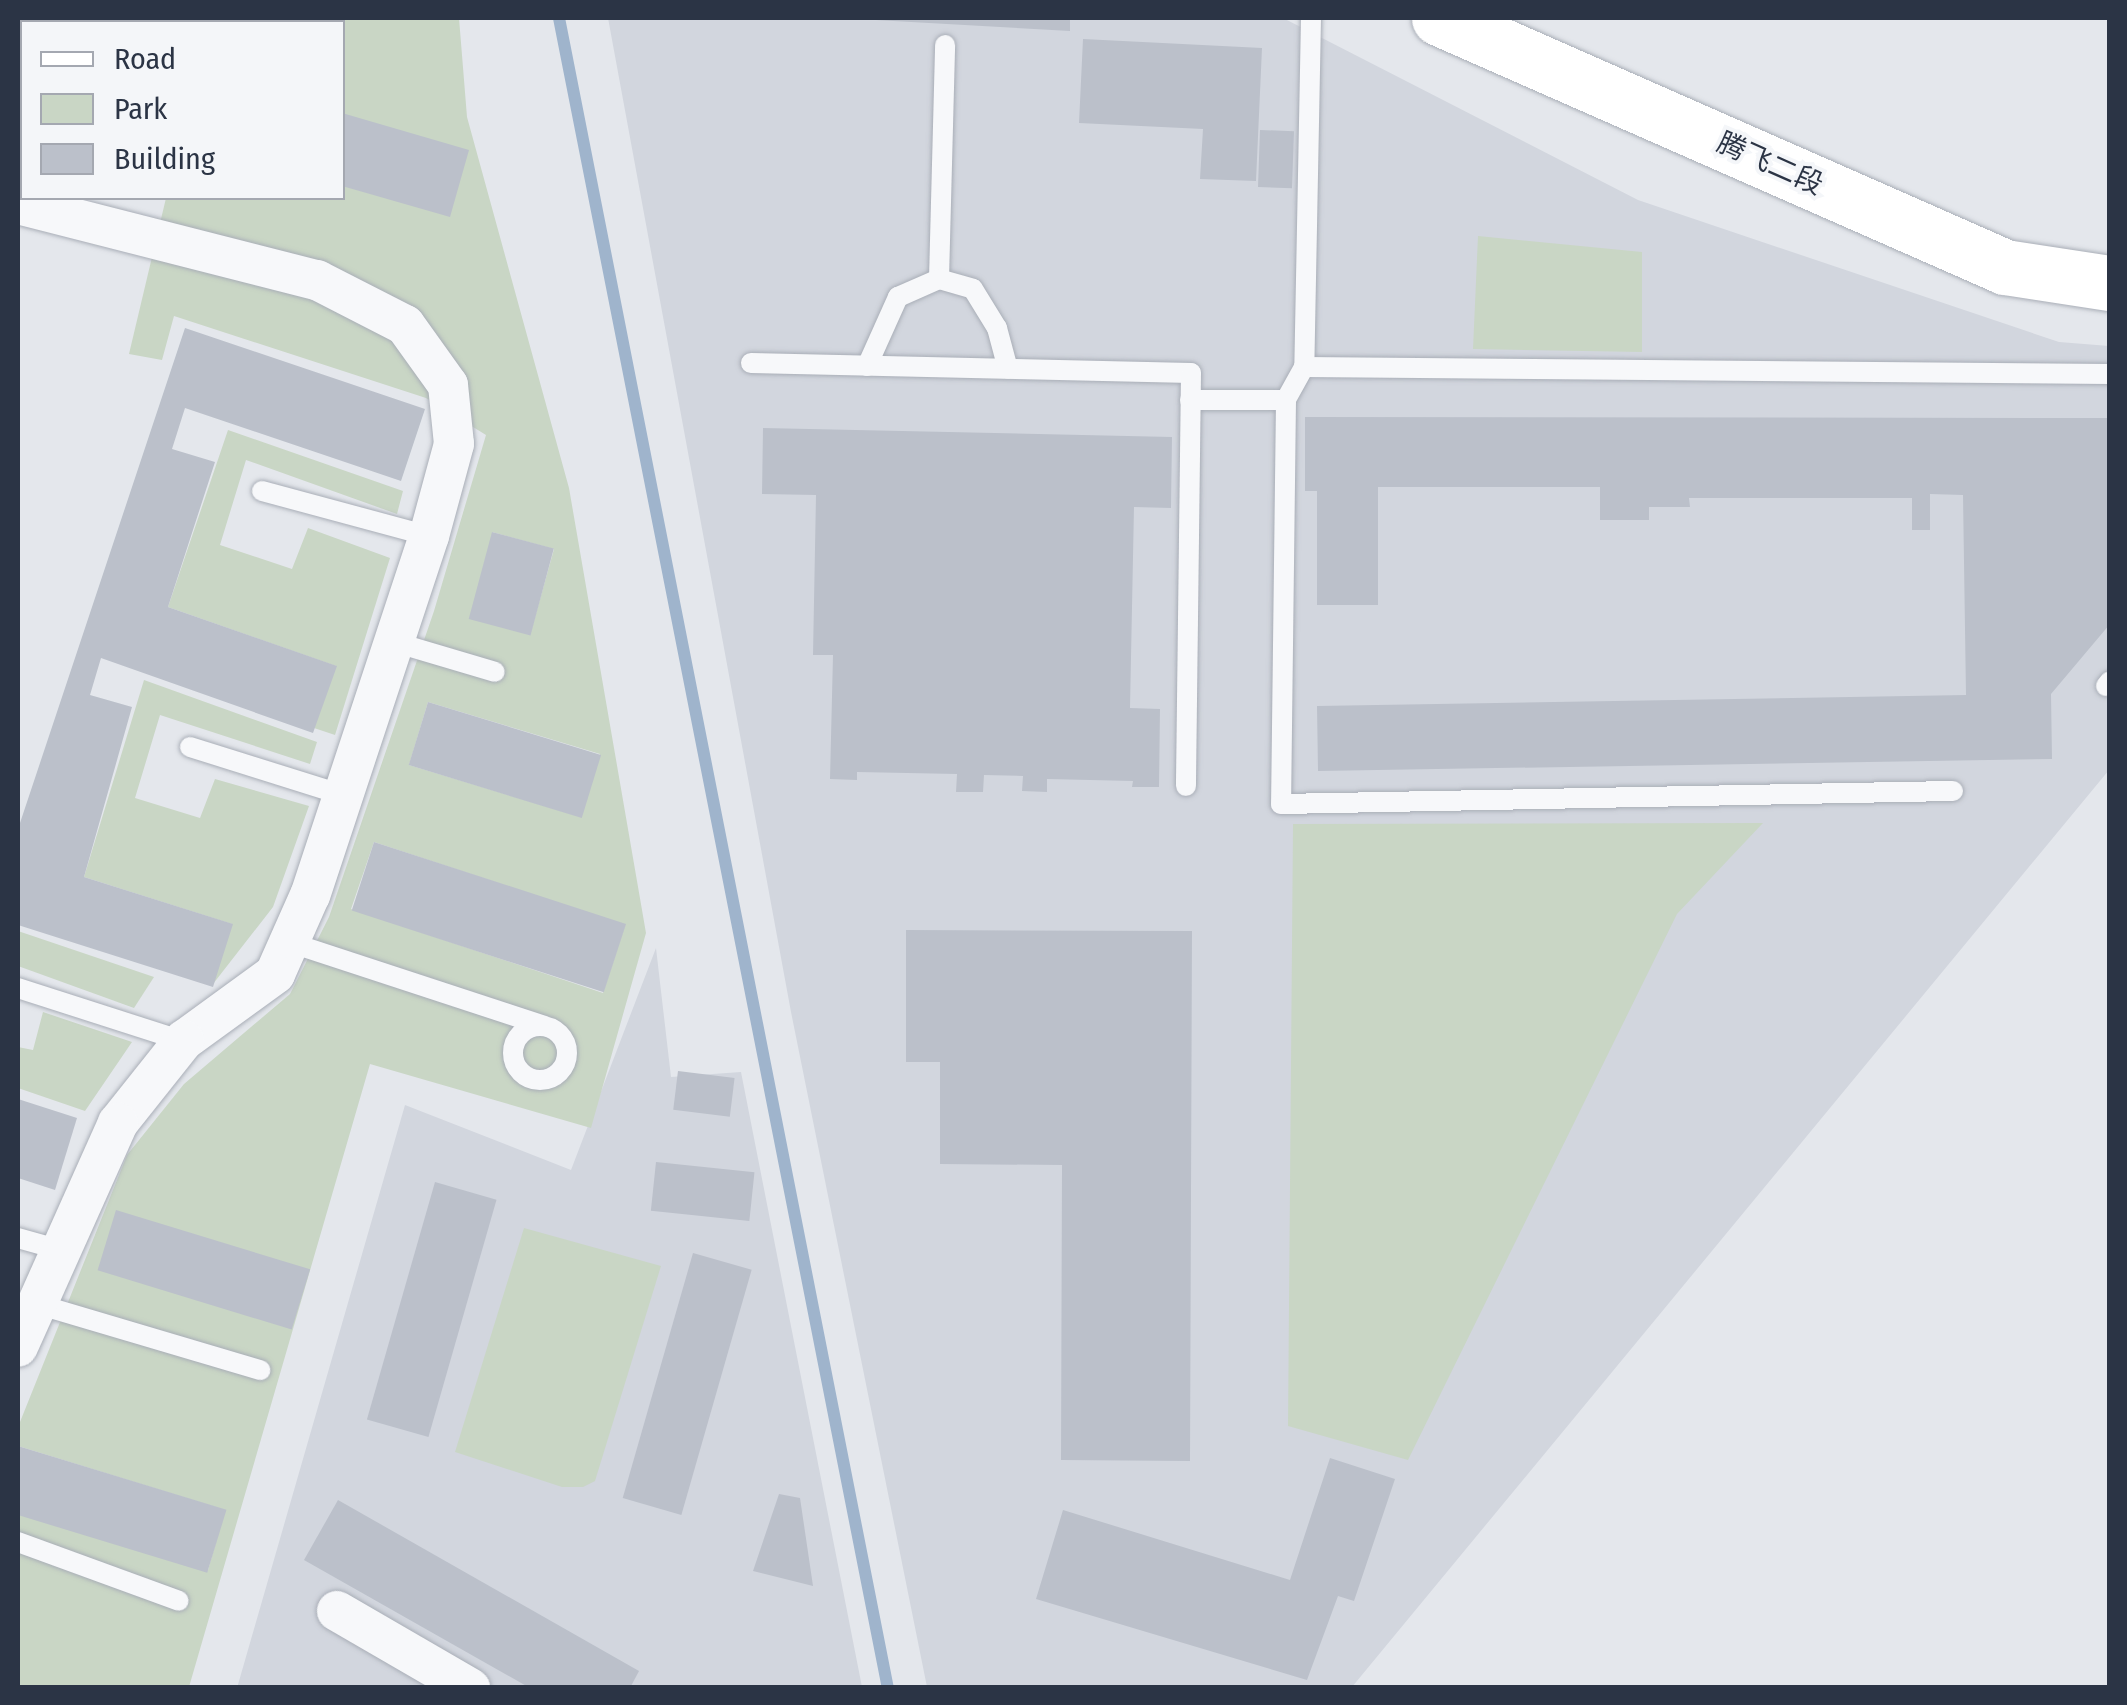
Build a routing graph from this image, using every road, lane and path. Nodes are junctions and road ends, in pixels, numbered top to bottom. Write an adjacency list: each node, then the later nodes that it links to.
1 (1311, 18): 9 (lane)
2 (1439, 18): 6 (street, 腾飞二段)
3 (945, 45): 5 (lane)
4 (18, 204): 15 (street)
5 (939, 279): 8 (lane); 10 (lane)
6 (2110, 283)
7 (751, 364): 8 (lane)
8 (866, 366): 10 (lane)
9 (1304, 367): 11 (lane); 13 (lane)
10 (1008, 369): 12 (lane)
11 (2110, 374)
12 (1190, 400): 13 (lane); 19 (lane)
13 (1286, 400): 20 (lane)
14 (262, 491): 15 (lane)
15 (429, 536): 16 (street)
16 (394, 642): 17 (lane); 21 (street)
17 (496, 672)
18 (190, 747): 21 (lane)
19 (1186, 786)
20 (1954, 790)
21 (343, 795): 22 (street)
22 (289, 942): 24 (lane); 25 (street)
23 (18, 988): 25 (lane)
24 (544, 1026)
25 (183, 1041): 27 (street)
26 (18, 1238): 27 (lane)
27 (61, 1250): 28 (street)
28 (37, 1304): 29 (street); 30 (lane)
29 (18, 1348)
30 (260, 1370)
31 (18, 1542): 32 (lane)
32 (178, 1601)
33 (338, 1610): 34 (street)
34 (470, 1688)

